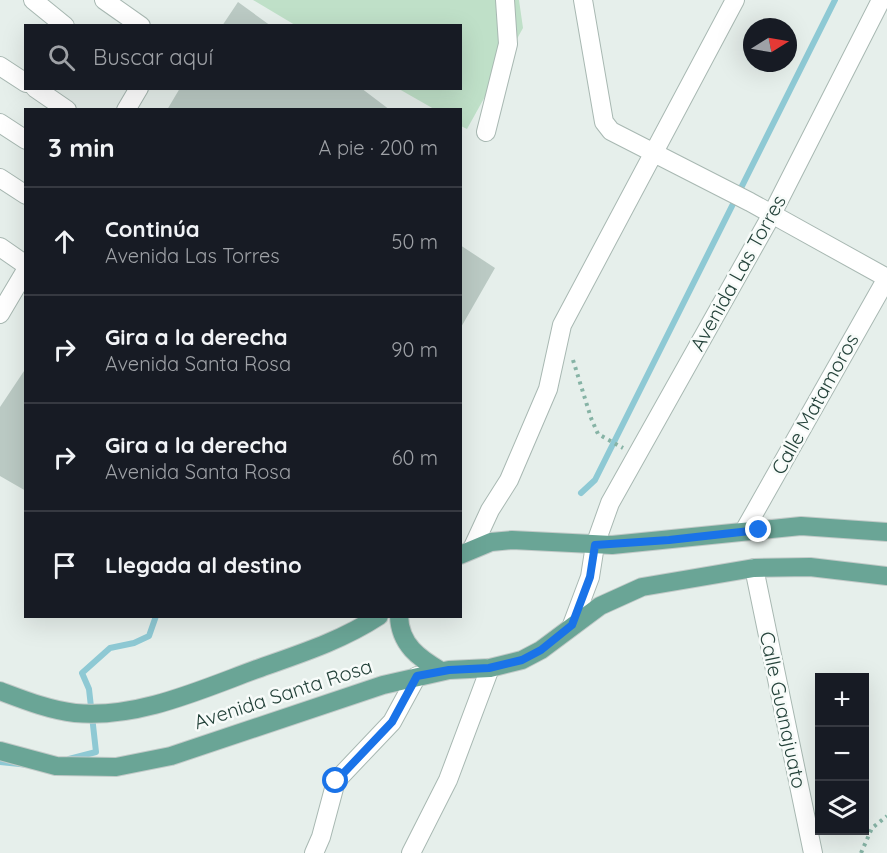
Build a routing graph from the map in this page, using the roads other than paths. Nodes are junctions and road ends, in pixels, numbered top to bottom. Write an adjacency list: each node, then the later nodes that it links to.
1 (33, 0): 7 (street)
2 (104, 0): 8 (street)
3 (505, 0): 16 (street)
4 (583, 0): 18 (street)
5 (735, 0): 18 (street)
6 (881, 0): 21 (street, Avenida Las Torres)
7 (63, 24)
8 (138, 24)
9 (0, 66): 10 (street)
10 (24, 81)
11 (38, 90): 13 (street)
12 (138, 90): 14 (street)
13 (64, 108)
14 (127, 108)
15 (0, 123): 17 (street)
16 (486, 132)
17 (24, 139)
18 (655, 153): 21 (street); 30 (street)
19 (0, 178): 20 (street)
20 (24, 194)
21 (771, 216): 25 (street); 29 (street, Avenida Las Torres)
22 (0, 247): 23 (street)
23 (24, 264)
24 (24, 273): 26 (street)
25 (887, 278): 27 (street, Calle Matamoros)
26 (2, 305)
27 (744, 531): 28 (main road); 29 (main road)
28 (887, 532)
29 (595, 545): 30 (main road); 35 (street)
30 (466, 552)
31 (754, 568): 32 (main road, Avenida Santa Rosa); 35 (main road, Avenida Santa Rosa); 43 (street, Calle Guanajuato)
32 (887, 576)
33 (376, 618): 39 (main road, Avenida Santa Rosa)
34 (399, 618): 37 (main road)
35 (572, 625): 36 (main road, Avenida Santa Rosa)
36 (489, 668): 37 (main road, Avenida Santa Rosa); 42 (street)
37 (441, 671): 38 (main road, Avenida Santa Rosa)
38 (417, 676): 40 (main road, Avenida Santa Rosa); 41 (street)
39 (0, 691)
40 (0, 751)
41 (314, 853)
42 (411, 853)
43 (813, 853)

